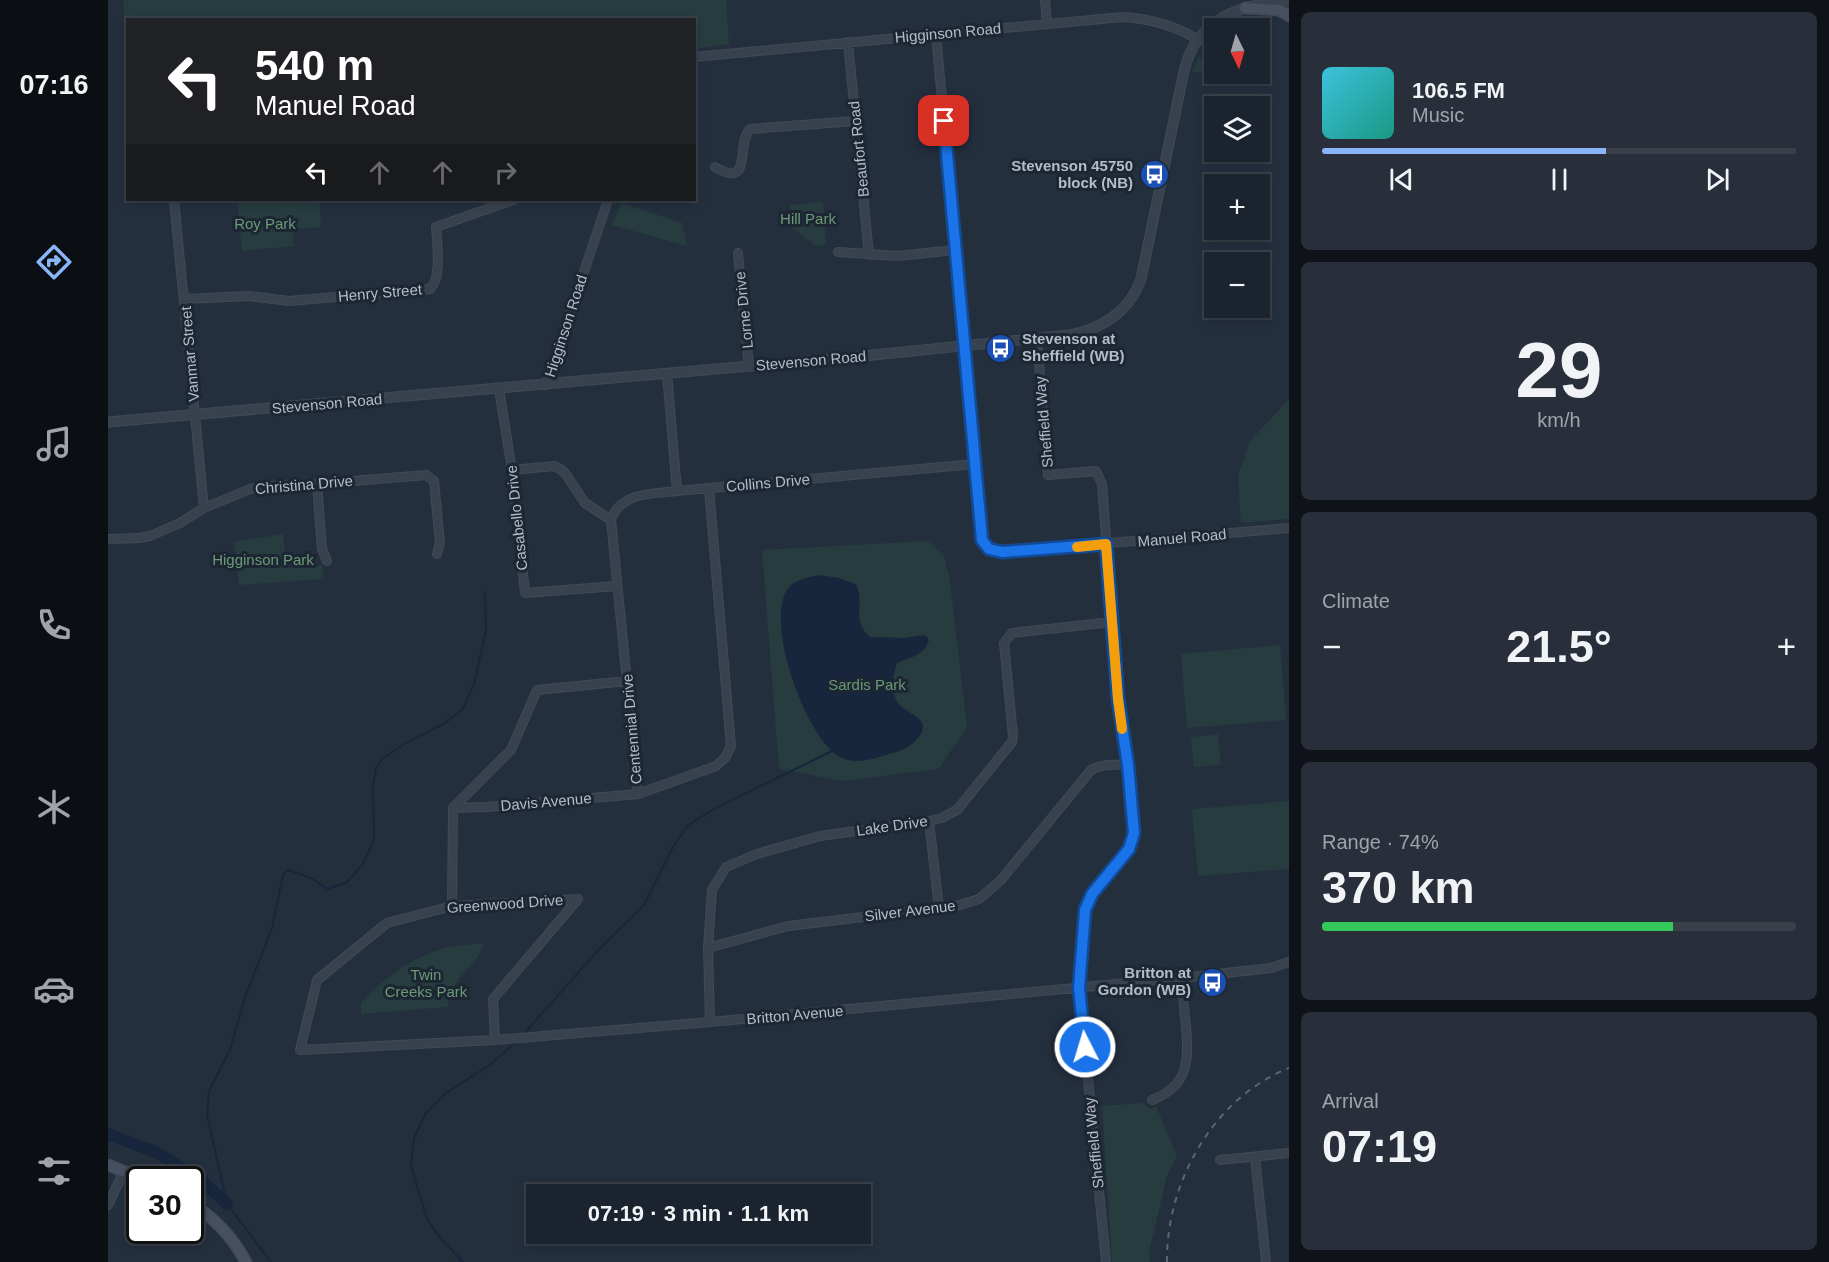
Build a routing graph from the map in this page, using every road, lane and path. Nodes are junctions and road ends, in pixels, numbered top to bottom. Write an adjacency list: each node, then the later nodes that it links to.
1 (1045, 0): 5 (street)
2 (1289, 0): 3 (street, Stevenson Road)
3 (1245, 8): 4 (main road); 7 (street, Stevenson Road)
4 (1289, 16)
5 (1047, 24): 6 (street, Higginson Road); 7 (street, Higginson Road)
6 (936, 34): 8 (street, Higginson Road); 15 (street)
7 (1198, 40): 20 (street, Stevenson Road)
8 (848, 42): 9 (street, Higginson Road); 10 (street, Beaufort Road)
9 (696, 57)
10 (856, 121): 11 (street); 18 (street, Beaufort Road)
11 (715, 167)
12 (174, 201): 19 (street, Vanmar Street)
13 (510, 201): 19 (street, Henry Street)
14 (608, 201): 24 (street, Higginson Road)
15 (956, 250): 18 (street); 21 (street)
16 (838, 252): 18 (street)
17 (738, 253): 22 (street, Lorne Drive)
18 (869, 255)
19 (185, 300): 26 (street, Vanmar Street)
20 (1036, 338): 21 (street, Stevenson Road); 37 (street, Sheffield Way)
21 (964, 345): 22 (street, Stevenson Road); 28 (street)
22 (749, 367): 23 (street, Stevenson Road)
23 (667, 374): 24 (street, Stevenson Road); 32 (street)
24 (546, 385): 25 (street, Stevenson Road)
25 (499, 389): 26 (street, Stevenson Road); 29 (street, Casabello Drive)
26 (196, 415): 27 (street, Stevenson Road); 33 (street, Vanmar Street)
27 (108, 422)
28 (975, 464): 31 (street, Collins Drive); 37 (street, Manuel Road)
29 (512, 470): 34 (street); 40 (street, Casabello Drive)
30 (317, 484): 33 (street, Christina Drive); 38 (street, Christina Drive); 39 (street)
31 (709, 489): 32 (street, Collins Drive); 44 (street, Centennial Drive)
32 (677, 491): 34 (street)
33 (204, 508): 36 (street, Christina Drive)
34 (611, 520): 40 (street, Centennial Drive)
35 (1289, 528): 37 (street, Manuel Road)
36 (108, 539)
37 (1106, 544): 41 (street, Sheffield Way)
38 (437, 554)
39 (327, 561)
40 (617, 586): 42 (street, Centennial Drive)
41 (1112, 622): 43 (street, Sheffield Way); 46 (street, Lake Drive)
42 (627, 681): 44 (street, Centennial Drive); 45 (street)
43 (1128, 765): 48 (street, Silver Avenue); 52 (street, Sheffield Way)
44 (638, 794): 45 (street, Davis Avenue)
45 (453, 808): 47 (street)
46 (929, 821): 48 (street); 49 (street, Lake Drive)
47 (452, 906): 54 (street, Greenwood Drive); 55 (street, Greenwood Drive)
48 (939, 908): 49 (street, Silver Avenue)
49 (708, 948): 53 (street, Lake Drive)
50 (1289, 962): 51 (street, Britton Avenue)
51 (1181, 978): 52 (street, Britton Avenue); 56 (street)
52 (1079, 988): 53 (street, Britton Avenue); 65 (street, Sheffield Way)
53 (710, 1022): 54 (street, Britton Avenue)
54 (495, 1040): 55 (street, Britton Avenue)
55 (300, 1050)
56 (1152, 1100)
57 (1289, 1154): 58 (street)
58 (1255, 1156): 59 (street); 66 (street)
59 (1220, 1160)
60 (108, 1165): 61 (main road)
61 (124, 1171): 62 (street)
62 (108, 1205)
63 (204, 1212): 64 (main road)
64 (246, 1262)
65 (1106, 1262)
66 (1266, 1262)

